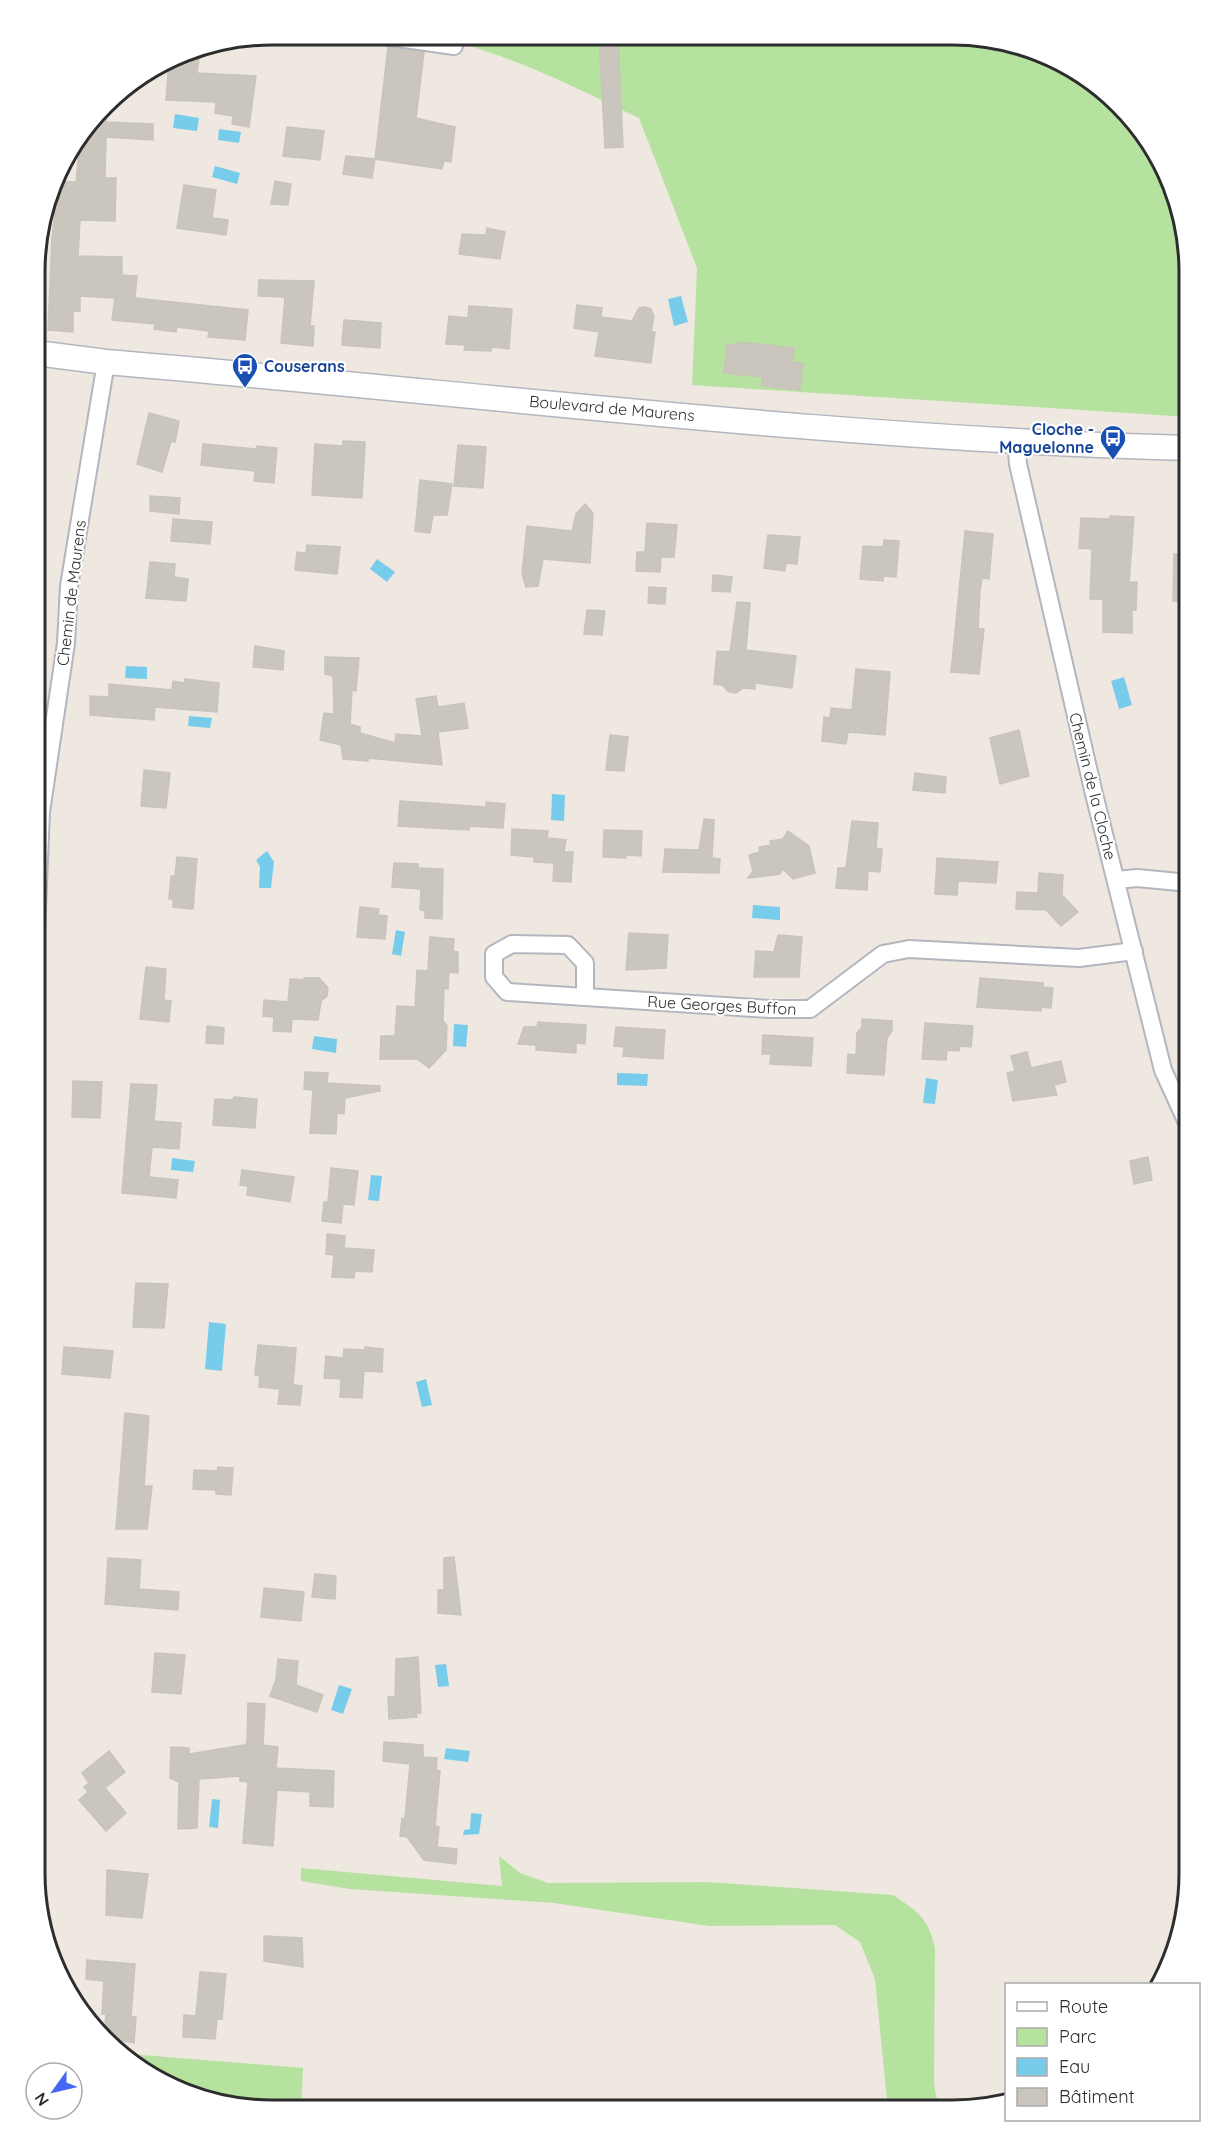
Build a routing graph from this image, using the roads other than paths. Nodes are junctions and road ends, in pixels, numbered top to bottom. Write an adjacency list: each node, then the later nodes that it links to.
1 (447, 45): 2 (street)
2 (454, 46)
3 (45, 353): 4 (street, Boulevard de Maurens)
4 (106, 362): 5 (street, Boulevard de Maurens); 7 (street, Chemin de Maurens)
5 (1016, 439): 6 (street, Boulevard de Maurens); 8 (street, Chemin de la Cloche)
6 (1179, 446)
7 (45, 785)
8 (1116, 880): 9 (street); 10 (street, Chemin de la Cloche)
9 (1179, 882)
10 (1134, 951): 11 (street, Rue Georges Buffon); 12 (street, Chemin de la Cloche)
11 (585, 997): 11 (street, Rue Georges Buffon)
12 (1179, 1105)

